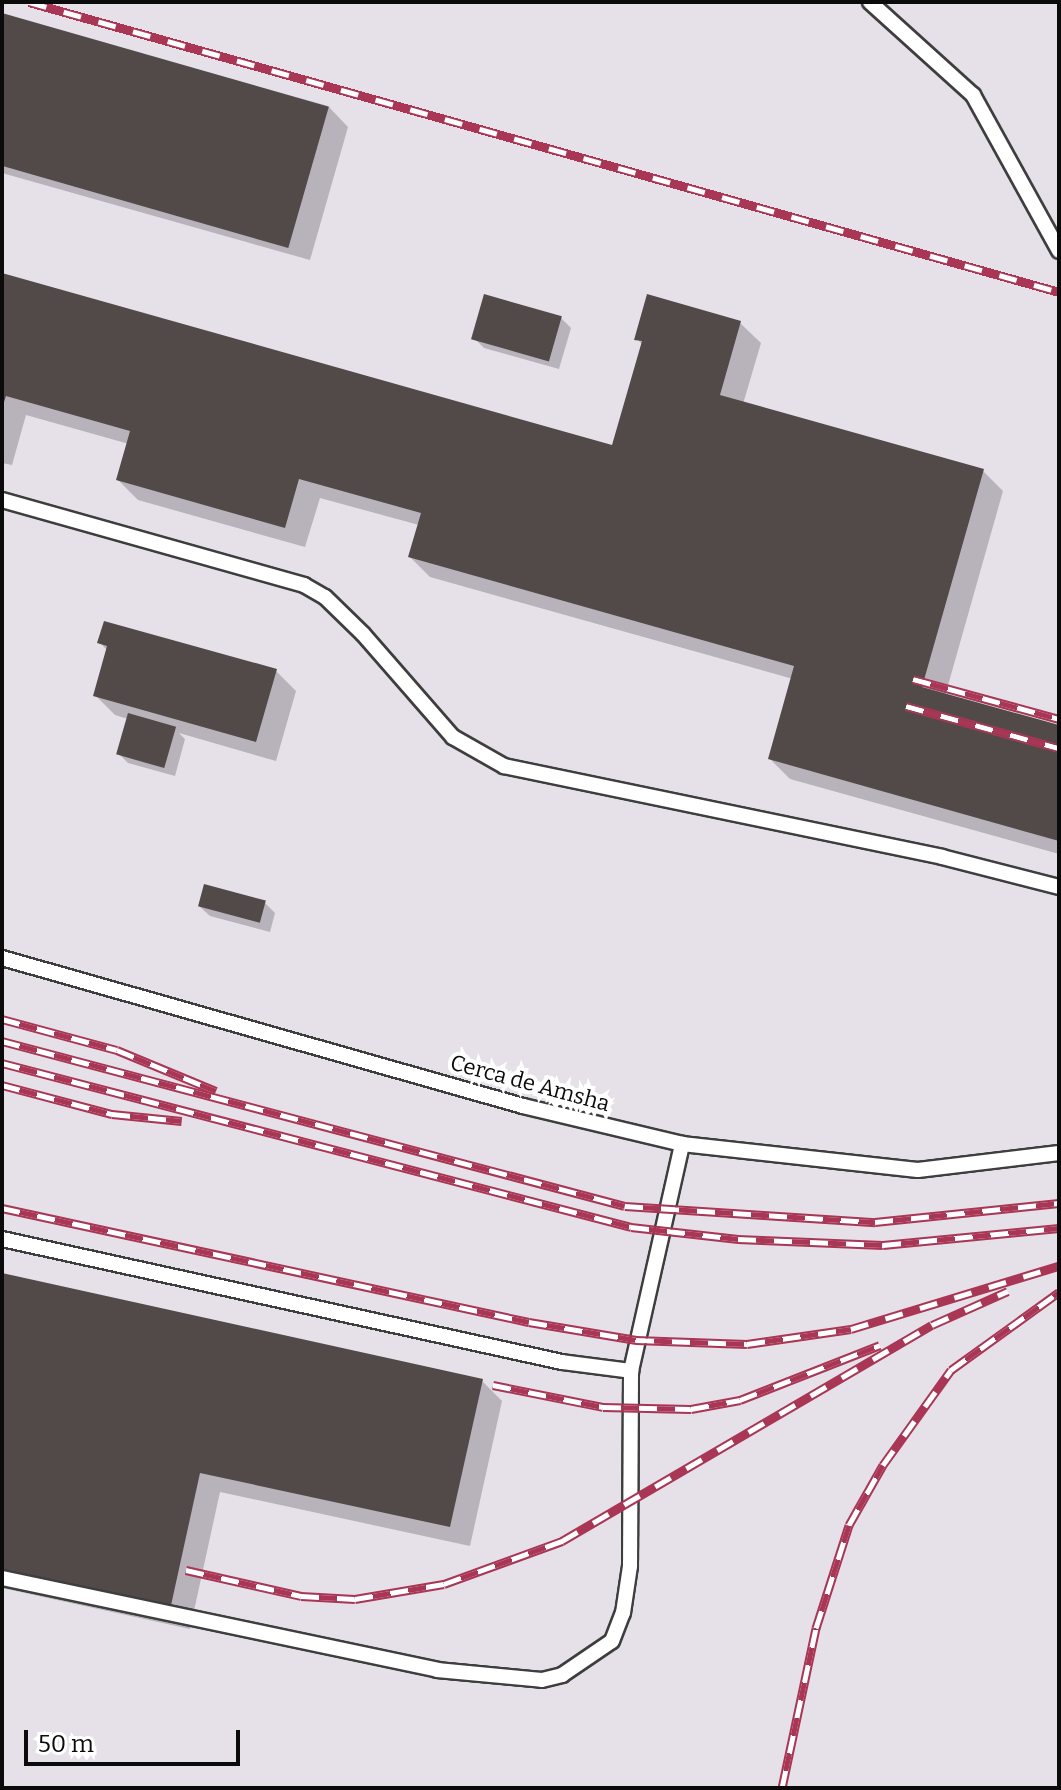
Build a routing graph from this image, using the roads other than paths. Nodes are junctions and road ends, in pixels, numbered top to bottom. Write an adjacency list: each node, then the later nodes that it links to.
1 (870, 2): 2 (lane)
2 (1059, 251)
3 (2, 500): 4 (lane)
4 (1059, 887)
5 (2, 958): 6 (lane, Cerca de Amsha)
6 (682, 1144): 7 (lane, Cerca de Amsha); 9 (lane)
7 (1059, 1153)
8 (2, 1239): 9 (lane)
9 (631, 1371): 10 (lane)
10 (2, 1578)

